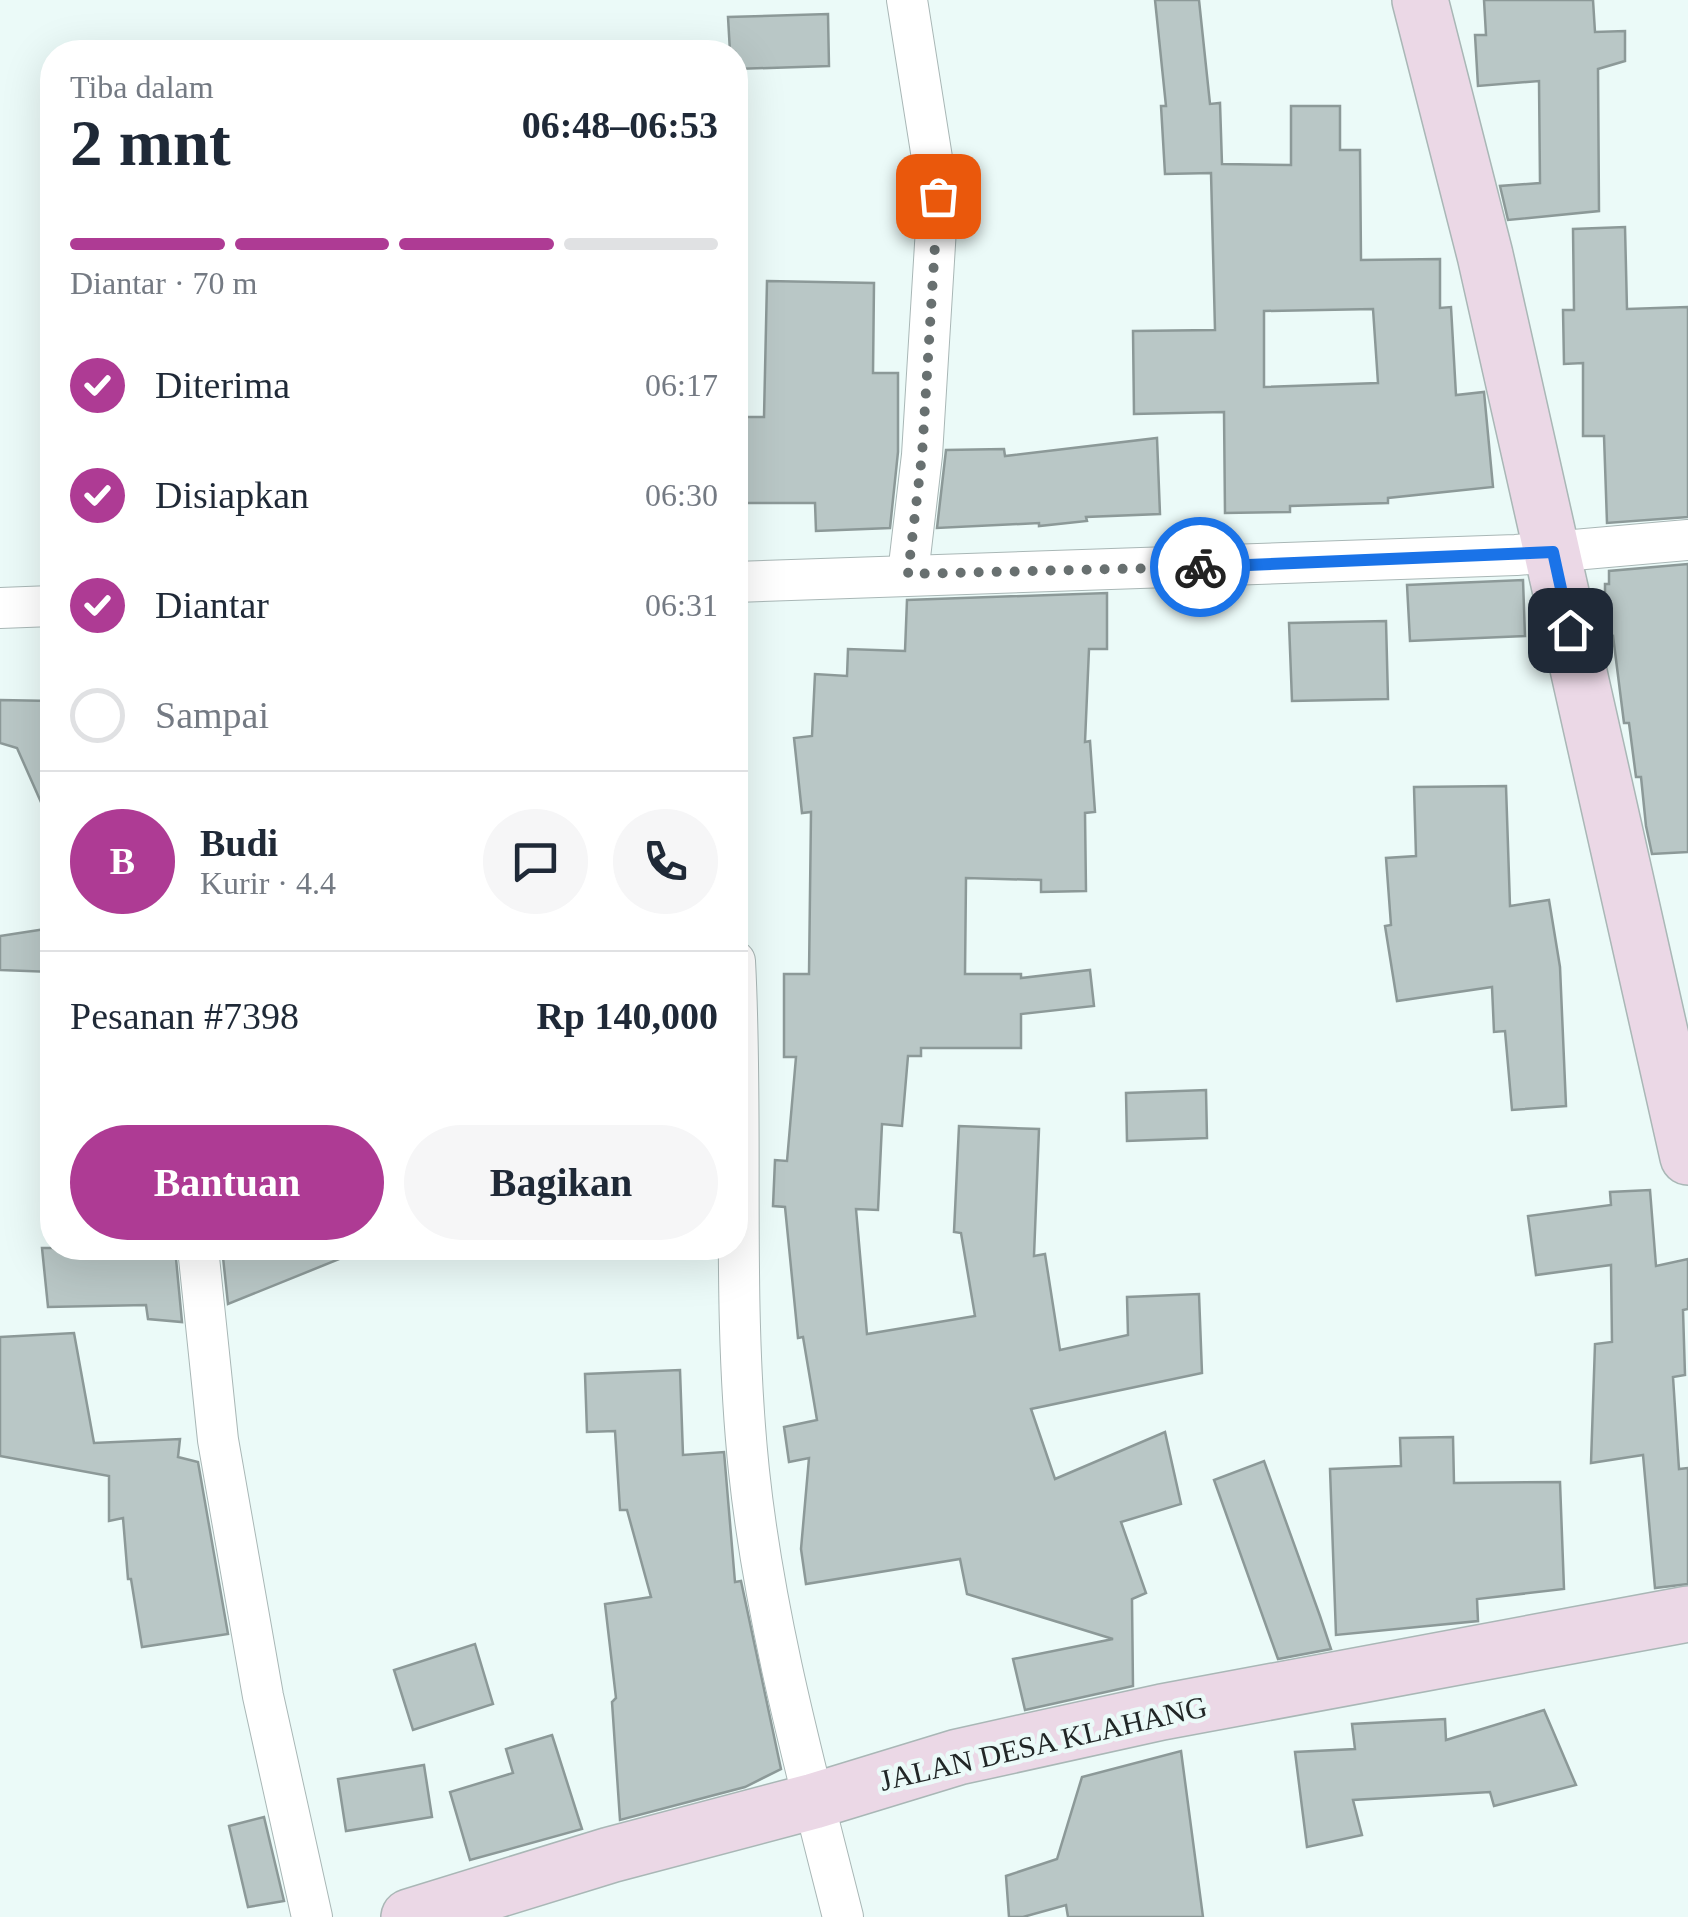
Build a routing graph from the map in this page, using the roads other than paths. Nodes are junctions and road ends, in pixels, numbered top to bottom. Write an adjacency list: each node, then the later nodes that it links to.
1 (907, 0): 5 (street)
2 (1420, 0): 4 (street)
3 (1688, 540): 4 (street)
4 (1553, 552): 5 (street); 9 (street)
5 (908, 574): 6 (street)
6 (748, 581)
7 (40, 606): 8 (street)
8 (0, 608)
9 (1688, 1157)
10 (199, 1260): 14 (street)
11 (736, 1260): 13 (street)
12 (1688, 1614): 13 (street, JALAN DESA KLAHANG)
13 (814, 1801): 15 (street, JALAN DESA KLAHANG); 16 (street)
14 (312, 1917)
15 (408, 1917)
16 (843, 1917)

